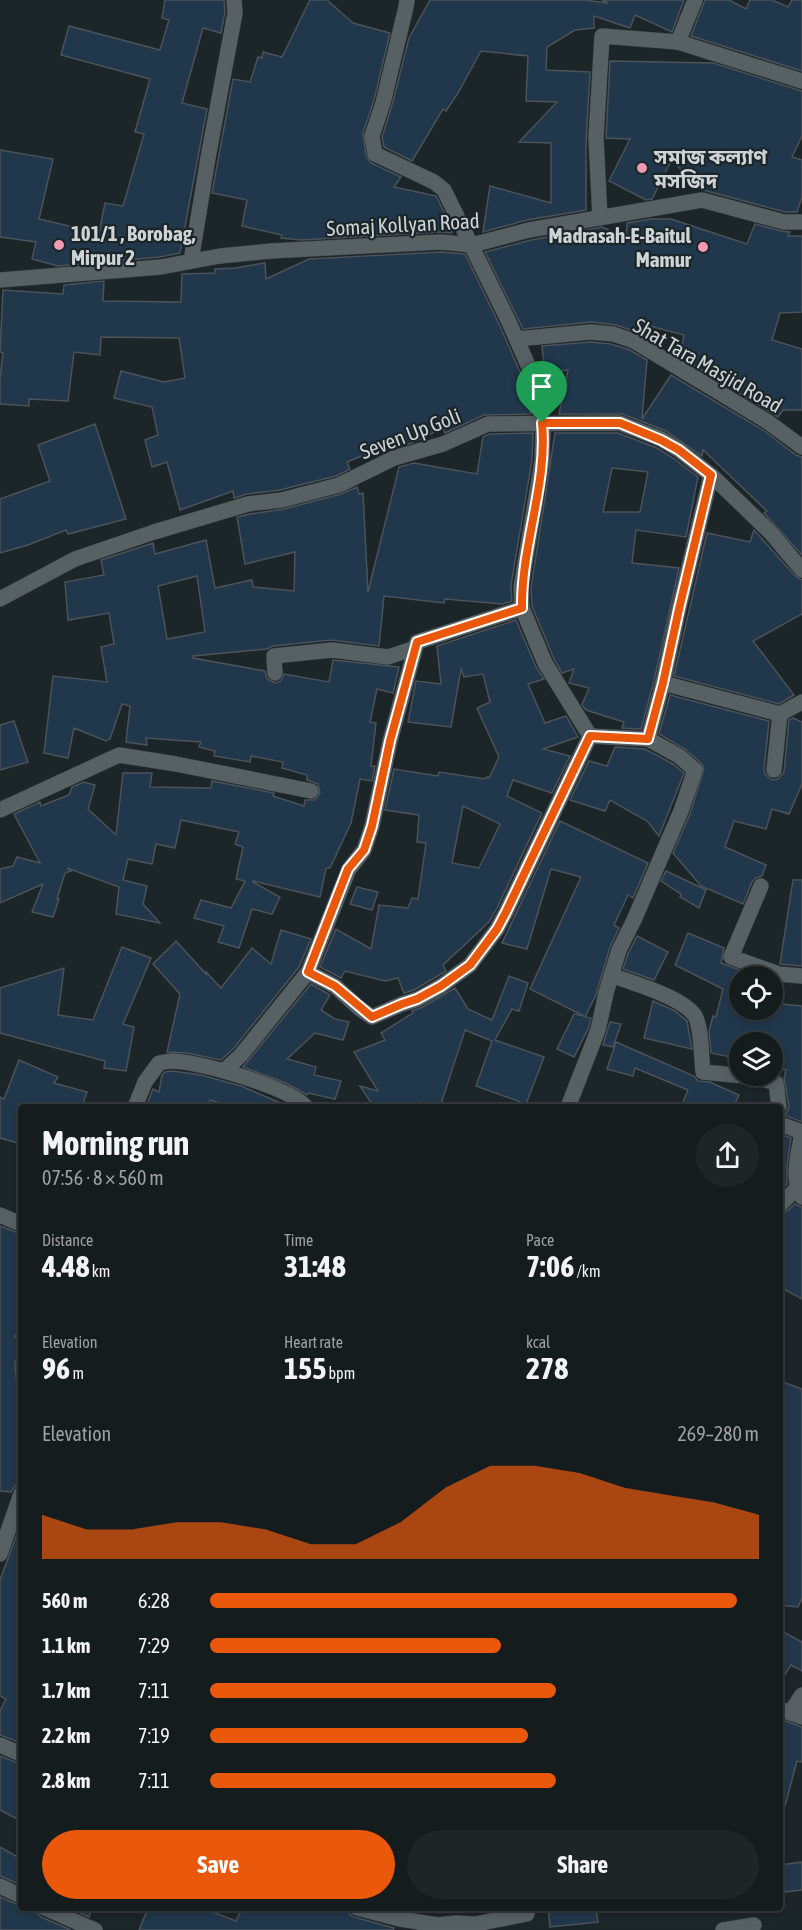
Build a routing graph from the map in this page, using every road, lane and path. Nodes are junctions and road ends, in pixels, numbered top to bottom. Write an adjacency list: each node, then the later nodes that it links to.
1 (234, 0): 9 (street)
2 (406, 0): 8 (street)
3 (695, 0): 4 (street)
4 (678, 42): 5 (street); 6 (street)
5 (802, 81)
6 (600, 218): 7 (street, Somaj Kollyan Road); 8 (street, Somaj Kollyan Road)
7 (802, 222)
8 (472, 245): 9 (street, Somaj Kollyan Road); 11 (street)
9 (191, 261): 10 (street, Somaj Kollyan Road)
10 (0, 280)
11 (517, 339): 12 (street); 13 (street, Shat Tara Masjid Road)
12 (542, 423): 14 (street, Seven Up Goli); 16 (street, Seven Up Goli); 17 (street)
13 (802, 447)
14 (711, 475): 15 (street, Seven Up Goli); 20 (street)
15 (802, 570)
16 (0, 599)
17 (522, 608): 18 (street); 23 (street)
18 (415, 648): 19 (street); 29 (street)
19 (275, 673)
20 (663, 683): 22 (street); 24 (street)
21 (802, 702): 22 (street)
22 (780, 714): 25 (street)
23 (590, 736): 24 (street); 29 (street)
24 (648, 739): 30 (street)
25 (774, 770)
26 (311, 791): 27 (street)
27 (0, 810)
28 (761, 886): 31 (street)
29 (308, 972): 32 (street)
30 (611, 975): 35 (street); 36 (street)
31 (802, 976)
32 (224, 1071): 33 (street); 34 (street)
33 (136, 1104)
34 (304, 1104)
35 (569, 1104)
36 (779, 1104)
37 (783, 1125): 38 (street)
38 (802, 1133): 39 (street)
39 (799, 1192): 40 (street)
40 (783, 1203)
41 (0, 1215): 42 (street)
42 (18, 1223)
43 (18, 1503): 44 (street)
44 (0, 1554)
45 (802, 1695): 46 (street)
46 (791, 1713)
47 (0, 1745): 48 (street)
48 (18, 1753)
49 (0, 1886): 50 (street)
50 (18, 1895)
51 (51, 1911): 55 (street)
52 (369, 1911): 53 (street)
53 (527, 1911): 56 (street)
54 (754, 1925): 57 (street)
55 (87, 1928)
56 (529, 1930)
57 (723, 1930)

